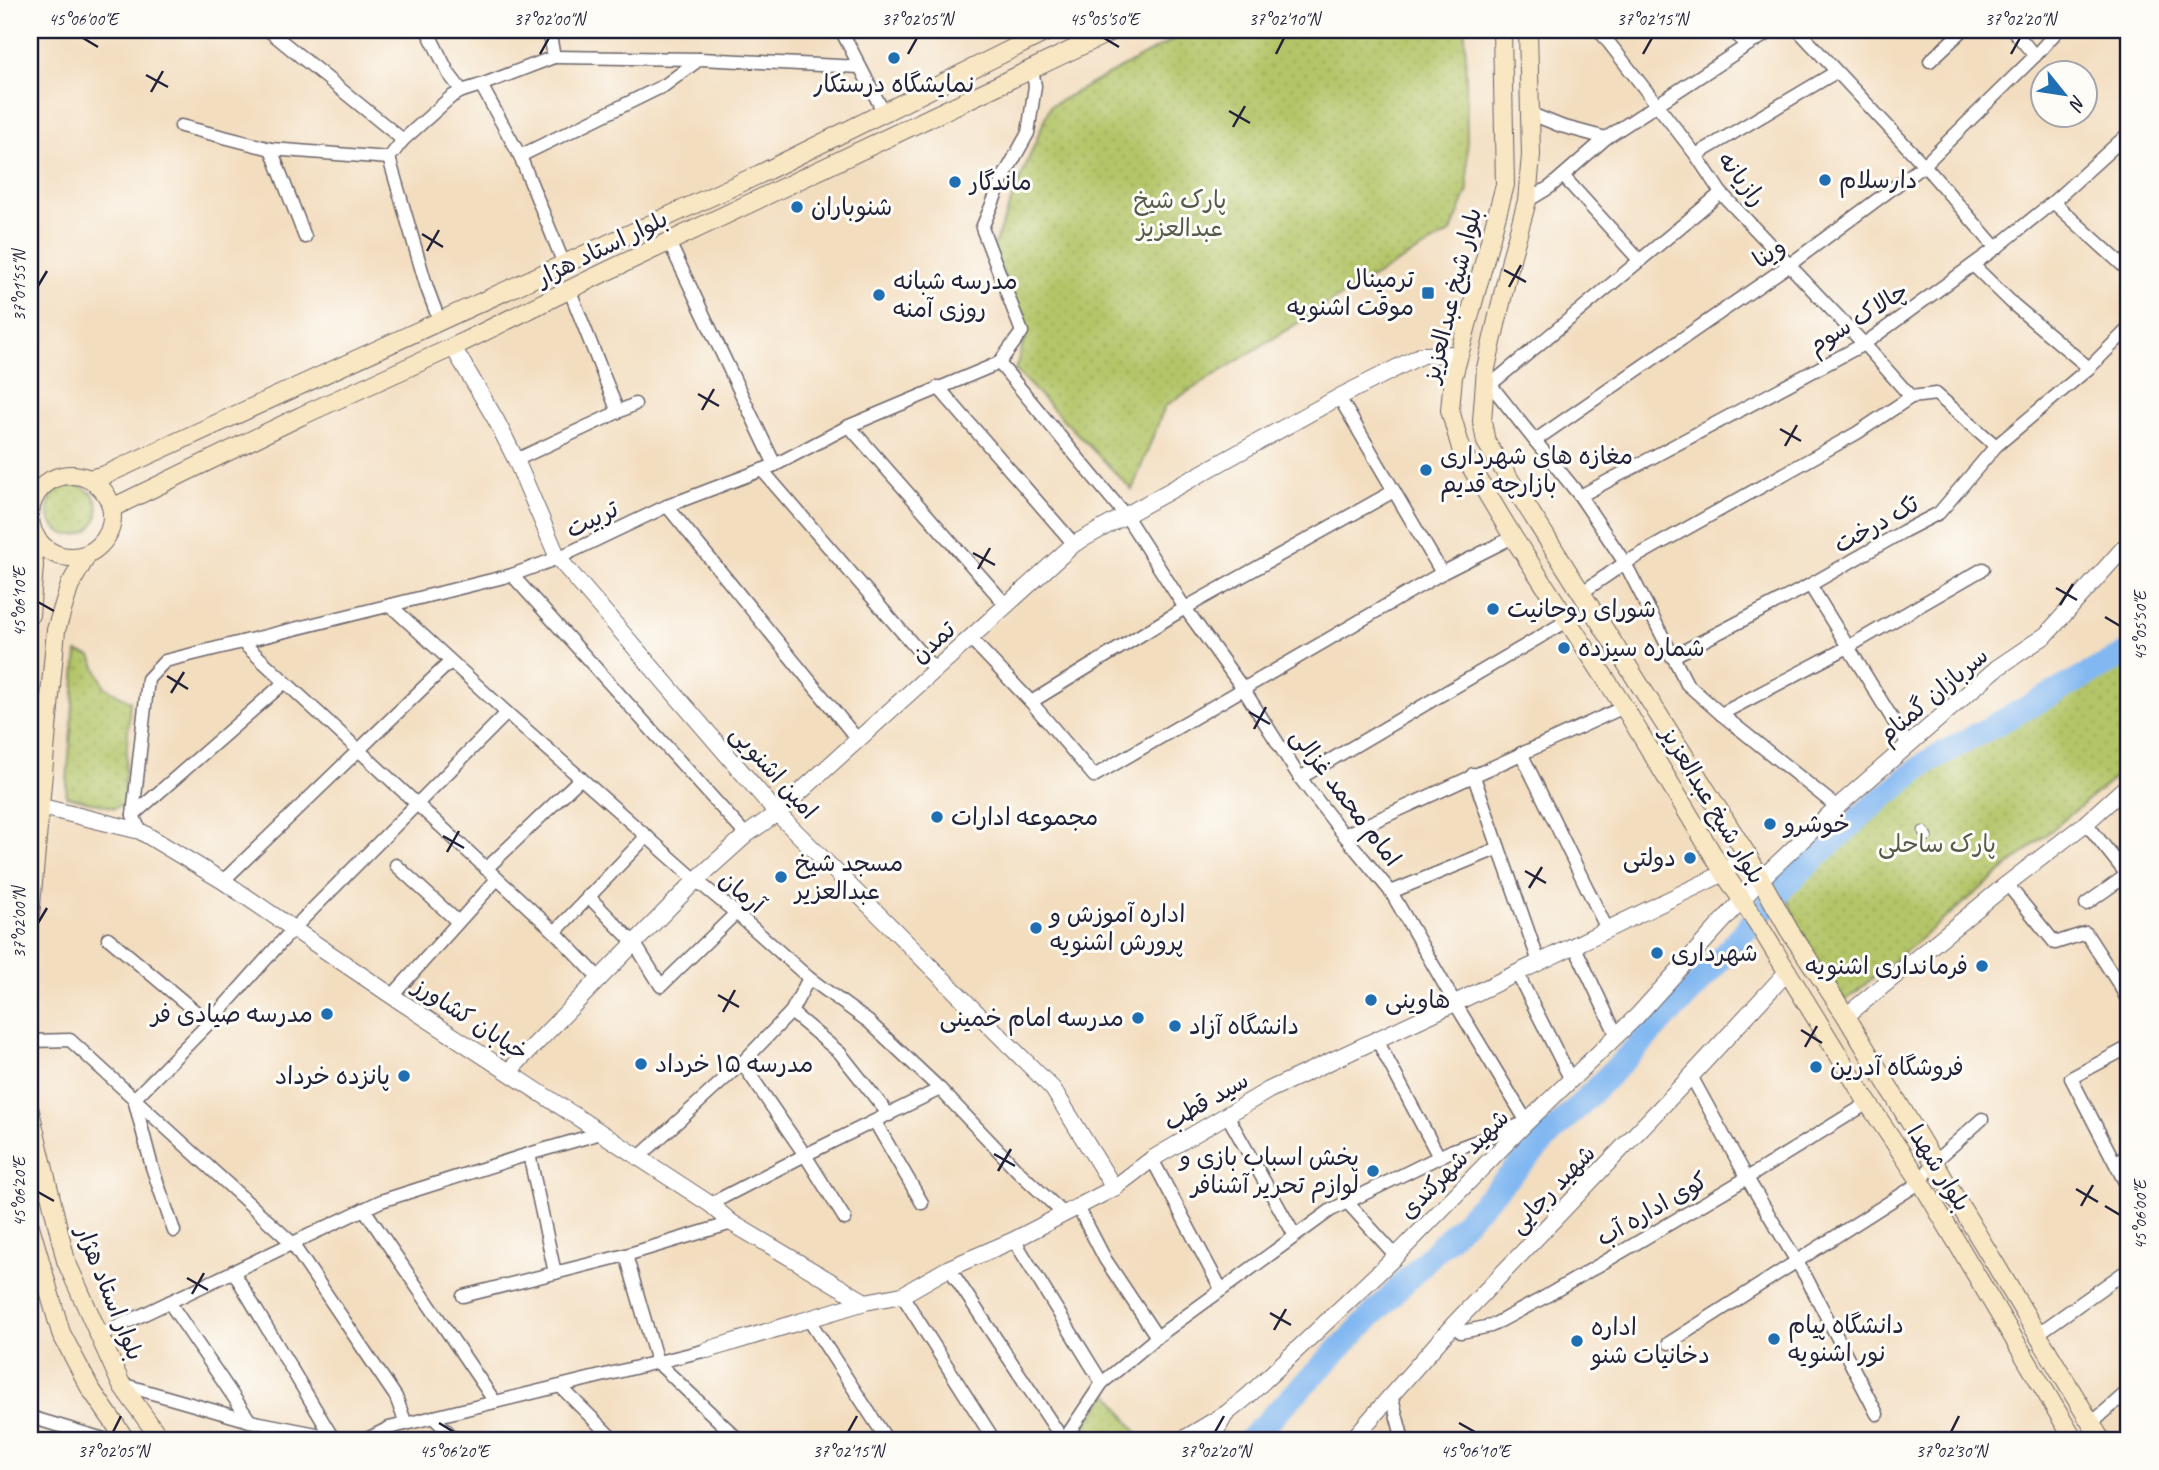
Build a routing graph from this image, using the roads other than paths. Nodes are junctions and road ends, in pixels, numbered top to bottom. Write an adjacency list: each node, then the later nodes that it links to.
1 (268, 30): 33 (street)
2 (427, 30): 26 (street)
3 (549, 30): 18 (street)
4 (841, 30): 22 (street)
5 (1047, 30): 19 (main road); 28 (main road, بلوار استاد هژار)
6 (1114, 30): 19 (main road, بلوار استاد هژار)
7 (1502, 30): 57 (main road, بلوار شیخ عبدالعزیز)
8 (1528, 30): 29 (main road, بلوار شیخ عبدالعزیز)
9 (1599, 30): 27 (street, رازیانه)
10 (1733, 30): 16 (street)
11 (1774, 30): 16 (street)
12 (1798, 30): 24 (street)
13 (1963, 30): 21 (street)
14 (2013, 30): 17 (street)
15 (2058, 30): 17 (street, وینا)
16 (1746, 46): 27 (street)
17 (2035, 55): 38 (street, وینا)
18 (554, 57): 20 (street); 25 (street)
19 (1058, 57): 23 (main road, بلوار استاد هژار)
20 (700, 59): 22 (street); 36 (street)
21 (1930, 61)
22 (860, 67): 28 (street)
23 (1032, 69): 44 (main road, بلوار استاد هژار); 58 (street)
24 (1836, 72): 35 (street); 38 (street)
25 (481, 85): 26 (street); 36 (street)
26 (462, 91): 33 (street)
27 (1657, 104): 32 (street); 35 (street, رازیانه)
28 (884, 113): 47 (main road, بلوار استاد هژار)
29 (1529, 113): 32 (street); 41 (main road, بلوار شیخ عبدالعزیز)
30 (181, 126): 34 (street)
31 (2129, 133): 42 (street, چالاک سوم)
32 (1606, 138): 39 (street)
33 (404, 141): 37 (street)
34 (271, 149): 37 (street); 43 (street)
35 (1696, 155): 40 (street, رازیانه)
36 (520, 156): 47 (street)
37 (389, 159): 52 (street)
38 (1924, 165): 45 (street); 48 (street, وینا)
39 (1563, 176): 41 (street); 46 (street)
40 (1721, 193): 46 (street); 48 (street, رازیانه)
41 (1527, 201): 56 (main road, بلوار شیخ عبدالعزیز)
42 (2053, 202): 45 (street, چالاک سوم); 50 (street)
43 (305, 237)
44 (669, 242): 51 (main road, بلوار استاد هژار); 70 (street)
45 (1996, 248): 49 (street, چالاک سوم)
46 (1640, 261): 60 (street)
47 (564, 264): 52 (main road, بلوار استاد هژار)
48 (1790, 265): 54 (street, رازیانه); 67 (street, وینا)
49 (1973, 265): 54 (street, چالاک سوم); 59 (street)
50 (2129, 271)
51 (570, 291): 55 (main road, بلوار استاد هژار); 65 (street)
52 (439, 320): 55 (main road); 71 (main road, بلوار استاد هژار)
53 (2129, 328): 59 (street, تک درخت)
54 (1864, 344): 63 (street, رازیانه); 73 (street, چالاک سوم)
55 (453, 347): 69 (street, امین اشنویی); 75 (main road, بلوار استاد هژار)
56 (1491, 352): 57 (main road); 60 (main road, بلوار شیخ عبدالعزیز)
57 (1458, 354): 62 (street, تمدن); 78 (main road, بلوار شیخ عبدالعزیز)
58 (999, 363): 61 (street, تربیت); 76 (street)
59 (2089, 368): 68 (street, تک درخت)
60 (1488, 381): 67 (street); 88 (main road, بلوار شیخ عبدالعزیز)
61 (938, 387): 66 (street, تربیت); 80 (street)
62 (1339, 397): 72 (street); 76 (street, تمدن)
63 (1911, 397): 68 (street); 83 (street)
64 (635, 404): 65 (street)
65 (618, 412): 69 (street)
66 (849, 426): 70 (street, تربیت); 90 (street)
67 (1536, 442): 73 (street)
68 (1996, 446): 87 (street, تک درخت)
69 (516, 460): 82 (street, امین اشنویی)
70 (769, 467): 74 (street, تربیت); 99 (street)
71 (89, 479): 75 (main road); 77 (main road)
72 (1394, 491): 85 (street); 91 (street)
73 (1580, 496): 83 (street)
74 (667, 506): 82 (street, تربیت); 106 (street)
75 (112, 508): 81 (main road)
76 (1126, 516): 80 (street, تمدن); 91 (street, امام محمد غزالی)
77 (32, 526): 81 (main road); 92 (main road)
78 (1513, 537): 85 (street); 93 (main road, بلوار شیخ عبدالعزیز)
79 (2129, 542): 107 (street, سربازان گمنام)
80 (1074, 544): 90 (street, تمدن)
81 (87, 555): 115 (main road)
82 (558, 558): 86 (street, تربیت); 117 (street, امین اشنویی)
83 (1625, 563): 88 (street); 97 (street)
84 (1983, 569): 96 (street)
85 (1442, 573): 101 (street)
86 (512, 575): 89 (street, تربیت); 121 (street)
87 (1810, 585): 96 (street); 97 (street, تک درخت)
88 (1581, 593): 125 (main road, بلوار شیخ عبدالعزیز)
89 (390, 605): 95 (street, تربیت); 98 (street, آرمان)
90 (1007, 606): 94 (street, تمدن)
91 (1185, 608): 101 (street, امام محمد غزالی); 102 (street)
92 (30, 615)
93 (1567, 621): 103 (main road, بلوار شیخ عبدالعزیز); 112 (street)
94 (971, 639): 99 (street, تمدن); 102 (street)
95 (242, 642): 100 (street); 118 (street, تربیت)
96 (1848, 647): 105 (street); 107 (street)
97 (1672, 657): 105 (street)
98 (450, 662): 104 (street, آرمان); 108 (street)
99 (935, 670): 106 (street, تمدن)
100 (285, 682): 108 (street); 118 (street)
101 (1244, 690): 102 (street); 112 (street, امام محمد غزالی)
102 (1031, 702)
103 (1624, 706): 109 (street); 128 (main road, بلوار شیخ عبدالعزیز)
104 (507, 713): 111 (street, آرمان); 114 (street)
105 (1721, 714): 116 (street)
106 (858, 740): 117 (street, تمدن)
107 (1909, 746): 116 (street, سربازان گمنام)
108 (359, 750): 114 (street); 131 (street)
109 (1521, 752): 110 (street); 141 (street)
110 (1474, 774): 122 (street); 124 (street)
111 (581, 778): 123 (street, آرمان); 127 (street)
112 (1300, 778): 122 (street, امام محمد غزالی)
113 (2129, 784): 119 (street)
114 (416, 803): 127 (street); 142 (street)
115 (34, 805): 120 (street, خیابان کشاورز); 139 (main road)
116 (1837, 807): 133 (street, سربازان گمنام)
117 (777, 813): 121 (street, تمدن); 188 (street, امین اشنویی)
118 (133, 815): 120 (street, تربیت)
119 (2086, 824): 132 (street); 136 (street)
120 (139, 831): 131 (street, خیابان کشاورز)
121 (746, 835): 130 (street, تمدن)
122 (1344, 835): 134 (street, امام محمد غزالی)
123 (647, 836): 130 (street, آرمان); 135 (street)
124 (1499, 848): 134 (street); 148 (street)
125 (1746, 853): 128 (street, سید قطب); 133 (main road, بلوار شیخ عبدالعزیز)
126 (396, 865): 140 (street)
127 (486, 869): 129 (street)
128 (1724, 873): 137 (main road, بلوار شیخ عبدالعزیز); 141 (street, سید قطب)
129 (497, 879): 140 (street); 144 (street)
130 (696, 880): 138 (street, آرمان); 146 (street, تمدن)
131 (223, 881): 142 (street, خیابان کشاورز)
132 (2007, 884): 153 (street); 158 (street)
133 (1765, 886): 137 (street, سربازان گمنام); 143 (main road, بلوار شیخ عبدالعزیز)
134 (1391, 892): 155 (street, امام محمد غزالی)
135 (588, 896): 144 (street); 146 (street)
136 (2086, 904)
137 (1750, 912): 149 (main road, بلوار شهدا); 160 (street, شهید شهرکندی)
138 (736, 913): 146 (street); 151 (street, آرمان)
139 (30, 916)
140 (458, 922): 154 (street)
141 (1607, 929): 147 (street, سید قطب)
142 (292, 930): 154 (street, خیابان کشاورز); 159 (street)
143 (1789, 930): 158 (main road, بلوار شهدا)
144 (555, 932): 152 (street)
145 (108, 938): 159 (street)
146 (635, 944): 152 (street, تمدن)
147 (1574, 945): 148 (street, سید قطب); 160 (street)
148 (1538, 962): 150 (street, سید قطب)
149 (1788, 971): 166 (street, شهید رجایی); 170 (main road, بلوار شهدا)
150 (1517, 973): 155 (street, سید قطب); 167 (street)
151 (809, 978): 157 (street); 168 (street, آرمان)
152 (600, 979): 165 (street, تمدن)
153 (2125, 984): 156 (street)
154 (392, 996): 165 (street, خیابان کشاورز)
155 (1455, 1003): 161 (street, سید قطب); 176 (street, امام محمد غزالی)
156 (2129, 1003)
157 (791, 1012): 164 (street); 172 (street)
158 (1846, 1016): 185 (main road, بلوار شهدا)
159 (209, 1023): 169 (street)
160 (1617, 1036): 167 (street, شهید شهرکندی)
161 (1377, 1040): 173 (street, سید قطب); 182 (street)
162 (30, 1041): 169 (street)
163 (2129, 1047): 184 (street)
164 (743, 1063): 179 (street); 181 (street)
165 (509, 1071): 177 (street, خیابان کشاورز)
166 (1691, 1076): 186 (street); 215 (street, شهید رجایی)
167 (1571, 1080): 176 (street, شهید شهرکندی)
168 (940, 1089): 172 (street); 194 (street, آرمان)
169 (134, 1099): 198 (street); 201 (street)
170 (1868, 1103): 186 (street, کوی اداره آب); 187 (main road, بلوار شهدا)
171 (30, 1111): 217 (main road, بلوار استاد هژار)
172 (890, 1115): 175 (street)
173 (1227, 1115): 183 (street, سید قطب); 199 (street)
174 (1982, 1119): 185 (street)
175 (875, 1122): 179 (street); 191 (street)
176 (1527, 1122): 182 (street); 203 (street, شهید شهرکندی)
177 (601, 1133): 178 (street); 181 (street, خیابان کشاورز)
178 (529, 1154): 193 (street); 208 (street)
179 (805, 1155): 192 (street); 195 (street)
180 (2129, 1155): 184 (street)
181 (639, 1157): 192 (street, خیابان کشاورز)
182 (1439, 1157): 190 (street)
183 (1152, 1159): 188 (street, سید قطب); 209 (street)
184 (2116, 1162): 189 (street)
185 (1933, 1163): 187 (street); 216 (main road, بلوار شهدا)
186 (1747, 1178): 204 (street); 215 (street, کوی اداره آب)
187 (1921, 1182): 204 (street); 250 (main road, بلوار شهدا)
188 (1114, 1188): 194 (street, سید قطب)
189 (2129, 1190)
190 (1347, 1202): 199 (street); 203 (street)
191 (922, 1203)
192 (710, 1204): 196 (street, خیابان کشاورز)
193 (364, 1209): 201 (street); 227 (street)
194 (1071, 1211): 200 (street, سید قطب); 218 (street, آرمان)
195 (845, 1219)
196 (732, 1223): 202 (street); 213 (street, خیابان کشاورز)
197 (30, 1226): 237 (main road)
198 (173, 1231)
199 (1295, 1236): 209 (street)
200 (1014, 1240): 205 (street, سید قطب); 222 (street)
201 (291, 1242): 207 (street); 233 (street)
202 (626, 1255): 208 (street); 221 (street)
203 (1396, 1256): 228 (street, شهید شهرکندی)
204 (1796, 1261): 219 (street); 229 (street)
205 (949, 1268): 210 (street, سید قطب); 245 (street)
206 (2129, 1269): 216 (street)
207 (233, 1271): 212 (street); 235 (street)
208 (555, 1273): 211 (street)
209 (1221, 1289): 218 (street)
210 (901, 1295): 213 (street, سید قطب); 244 (street)
211 (463, 1296)
212 (169, 1302): 217 (street); 232 (street)
213 (864, 1302): 214 (street, سید قطب)
214 (809, 1320): 220 (street, سید قطب); 243 (street)
215 (1454, 1324): 226 (street, شهید رجایی)
216 (2036, 1335): 234 (main road, بلوار شهدا)
217 (98, 1336): 223 (main road, بلوار استاد هژار)
218 (1157, 1337): 222 (street)
219 (1669, 1343)
220 (707, 1350): 221 (street)
221 (657, 1363): 224 (street); 242 (street)
222 (1102, 1382): 245 (street)
223 (121, 1384): 232 (street); 238 (main road, بلوار استاد هژار)
224 (561, 1387): 227 (street); 241 (street)
225 (2129, 1390): 234 (street)
226 (1391, 1395): 248 (street, شهید رجایی); 249 (street)
227 (495, 1402): 231 (street)
228 (1227, 1413): 246 (street, شهید شهرکندی); 247 (street)
229 (1877, 1414)
230 (30, 1417): 236 (street)
231 (433, 1417): 233 (street); 240 (street)
232 (250, 1421): 235 (street)
233 (406, 1424): 239 (street)
234 (2091, 1424): 251 (main road, بلوار شهدا)
235 (333, 1439)
236 (107, 1440)
237 (125, 1440)
238 (162, 1440)
239 (365, 1440)
240 (456, 1440)
241 (614, 1440)
242 (739, 1440)
243 (887, 1440)
244 (994, 1440)
245 (1064, 1440)
246 (1182, 1440)
247 (1211, 1440)
248 (1352, 1440)
249 (1403, 1440)
250 (2074, 1440)
251 (2101, 1440)

